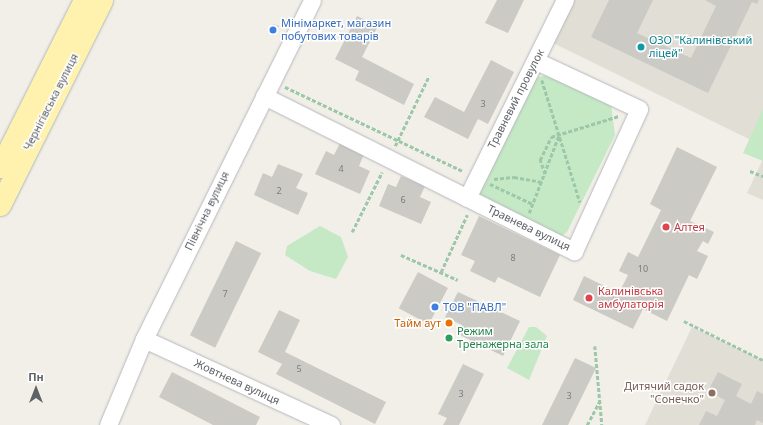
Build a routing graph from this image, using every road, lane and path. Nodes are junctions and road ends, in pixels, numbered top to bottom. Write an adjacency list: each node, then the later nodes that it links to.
1 (84, 0): 9 (main road, Чернігівська вулиця)
2 (102, 0): 16 (main road, Чернігівська вулиця)
3 (312, 0): 6 (street, Північна вулиця)
4 (565, 0): 5 (street, Травневий провулок)
5 (536, 61): 7 (street); 8 (path); 13 (street, Травневий провулок)
6 (268, 88): 13 (path); 15 (street, Травнева вулиця); 22 (street, Північна вулиця)
7 (639, 109): 8 (path); 17 (street, Травнева вулиця)
8 (559, 135): 11 (path); 11 (path); 17 (path)
9 (0, 167)
10 (750, 172): 12 (path)
11 (545, 174): 14 (path)
12 (763, 176)
13 (477, 178): 15 (street, Травневий провулок)
14 (542, 182): 14 (path)
15 (470, 200): 17 (street, Травнева вулиця); 19 (path)
16 (0, 204)
17 (586, 223)
18 (401, 255): 19 (path)
19 (441, 272): 20 (path)
20 (458, 280)
21 (684, 321): 25 (path)
22 (144, 339): 27 (street, Північна вулиця); 28 (street, Жовтнева вулиця)
23 (594, 346): 26 (path)
24 (763, 354): 25 (path)
25 (762, 359)
26 (600, 401): 29 (path); 30 (path)
27 (108, 425)
28 (331, 425)
29 (587, 425)
30 (602, 425)

